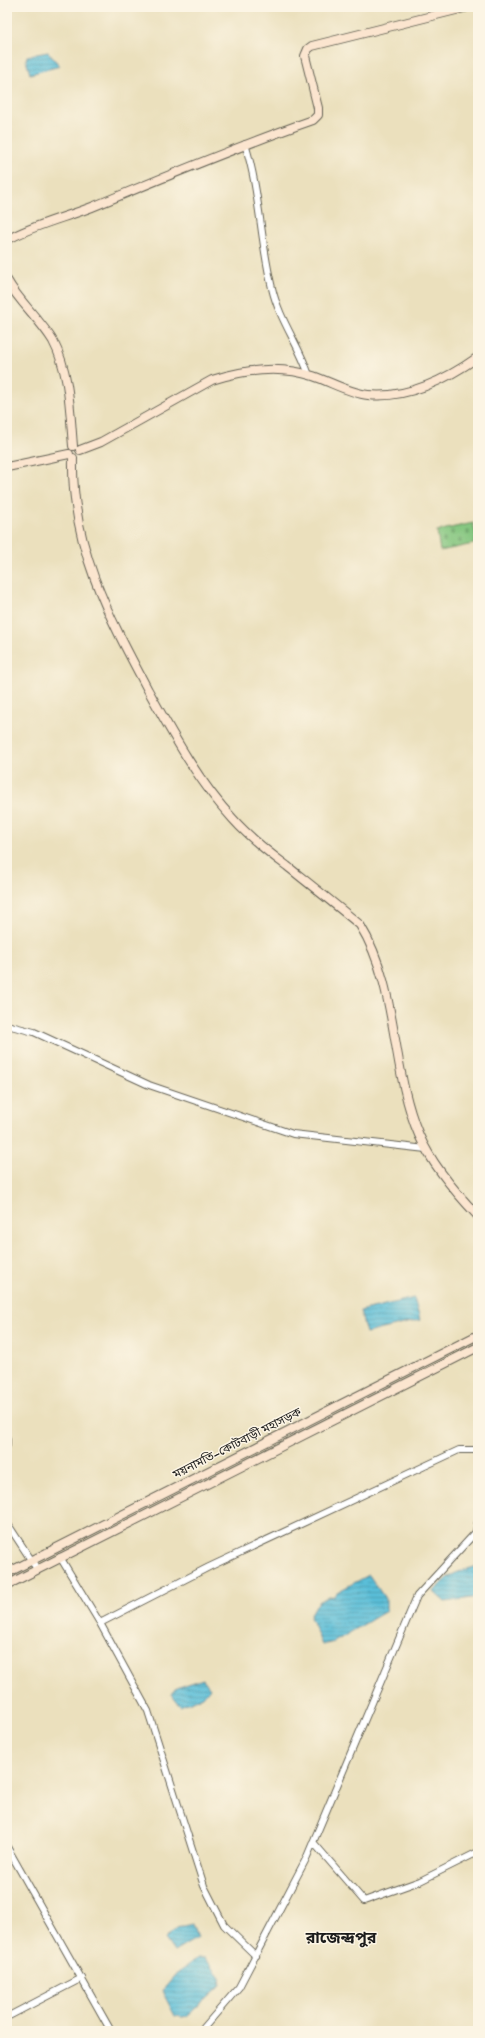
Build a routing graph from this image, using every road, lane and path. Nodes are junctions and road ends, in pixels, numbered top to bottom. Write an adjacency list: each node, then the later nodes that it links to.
1 (468, 7): 2 (main road)
2 (245, 144): 3 (main road); 6 (street)
3 (7, 240)
4 (7, 280): 7 (main road)
5 (478, 357): 6 (main road)
6 (309, 375): 7 (main road)
7 (74, 452): 8 (main road); 10 (main road)
8 (7, 467)
9 (7, 1025): 10 (street)
10 (426, 1149): 11 (main road)
11 (478, 1216)
12 (478, 1335): 17 (main road, ময়নামতি–কোটবাড়ী মহাসড়ক)
13 (478, 1348): 18 (main road, ময়নামতি–কোটবাড়ী মহাসড়ক)
14 (7, 1439): 15 (street)
15 (7, 1445)
16 (478, 1450): 27 (street)
17 (230, 1460): 18 (main road); 23 (main road, ময়নামতি–কোটবাড়ী মহাসড়ক)
18 (235, 1469): 22 (main road, ময়নামতি–কোটবাড়ী মহাসড়ক)
19 (478, 1521): 21 (street)
20 (7, 1523): 23 (street)
21 (477, 1533): 28 (street)
22 (60, 1557): 24 (main road, ময়নামতি–কোটবাড়ী মহাসড়ক); 27 (street)
23 (32, 1559): 24 (street); 25 (main road, ময়নামতি–কোটবাড়ী মহাসড়ক)
24 (37, 1569): 26 (main road, ময়নামতি–কোটবাড়ী মহাসড়ক)
25 (7, 1573)
26 (7, 1585)
27 (100, 1623): 31 (street)
28 (313, 1842): 30 (street); 31 (street)
29 (7, 1847): 32 (street)
30 (478, 1852)
31 (256, 1956): 35 (street)
32 (82, 1978): 33 (street); 34 (street)
33 (7, 2017)
34 (111, 2031)
35 (201, 2031)

